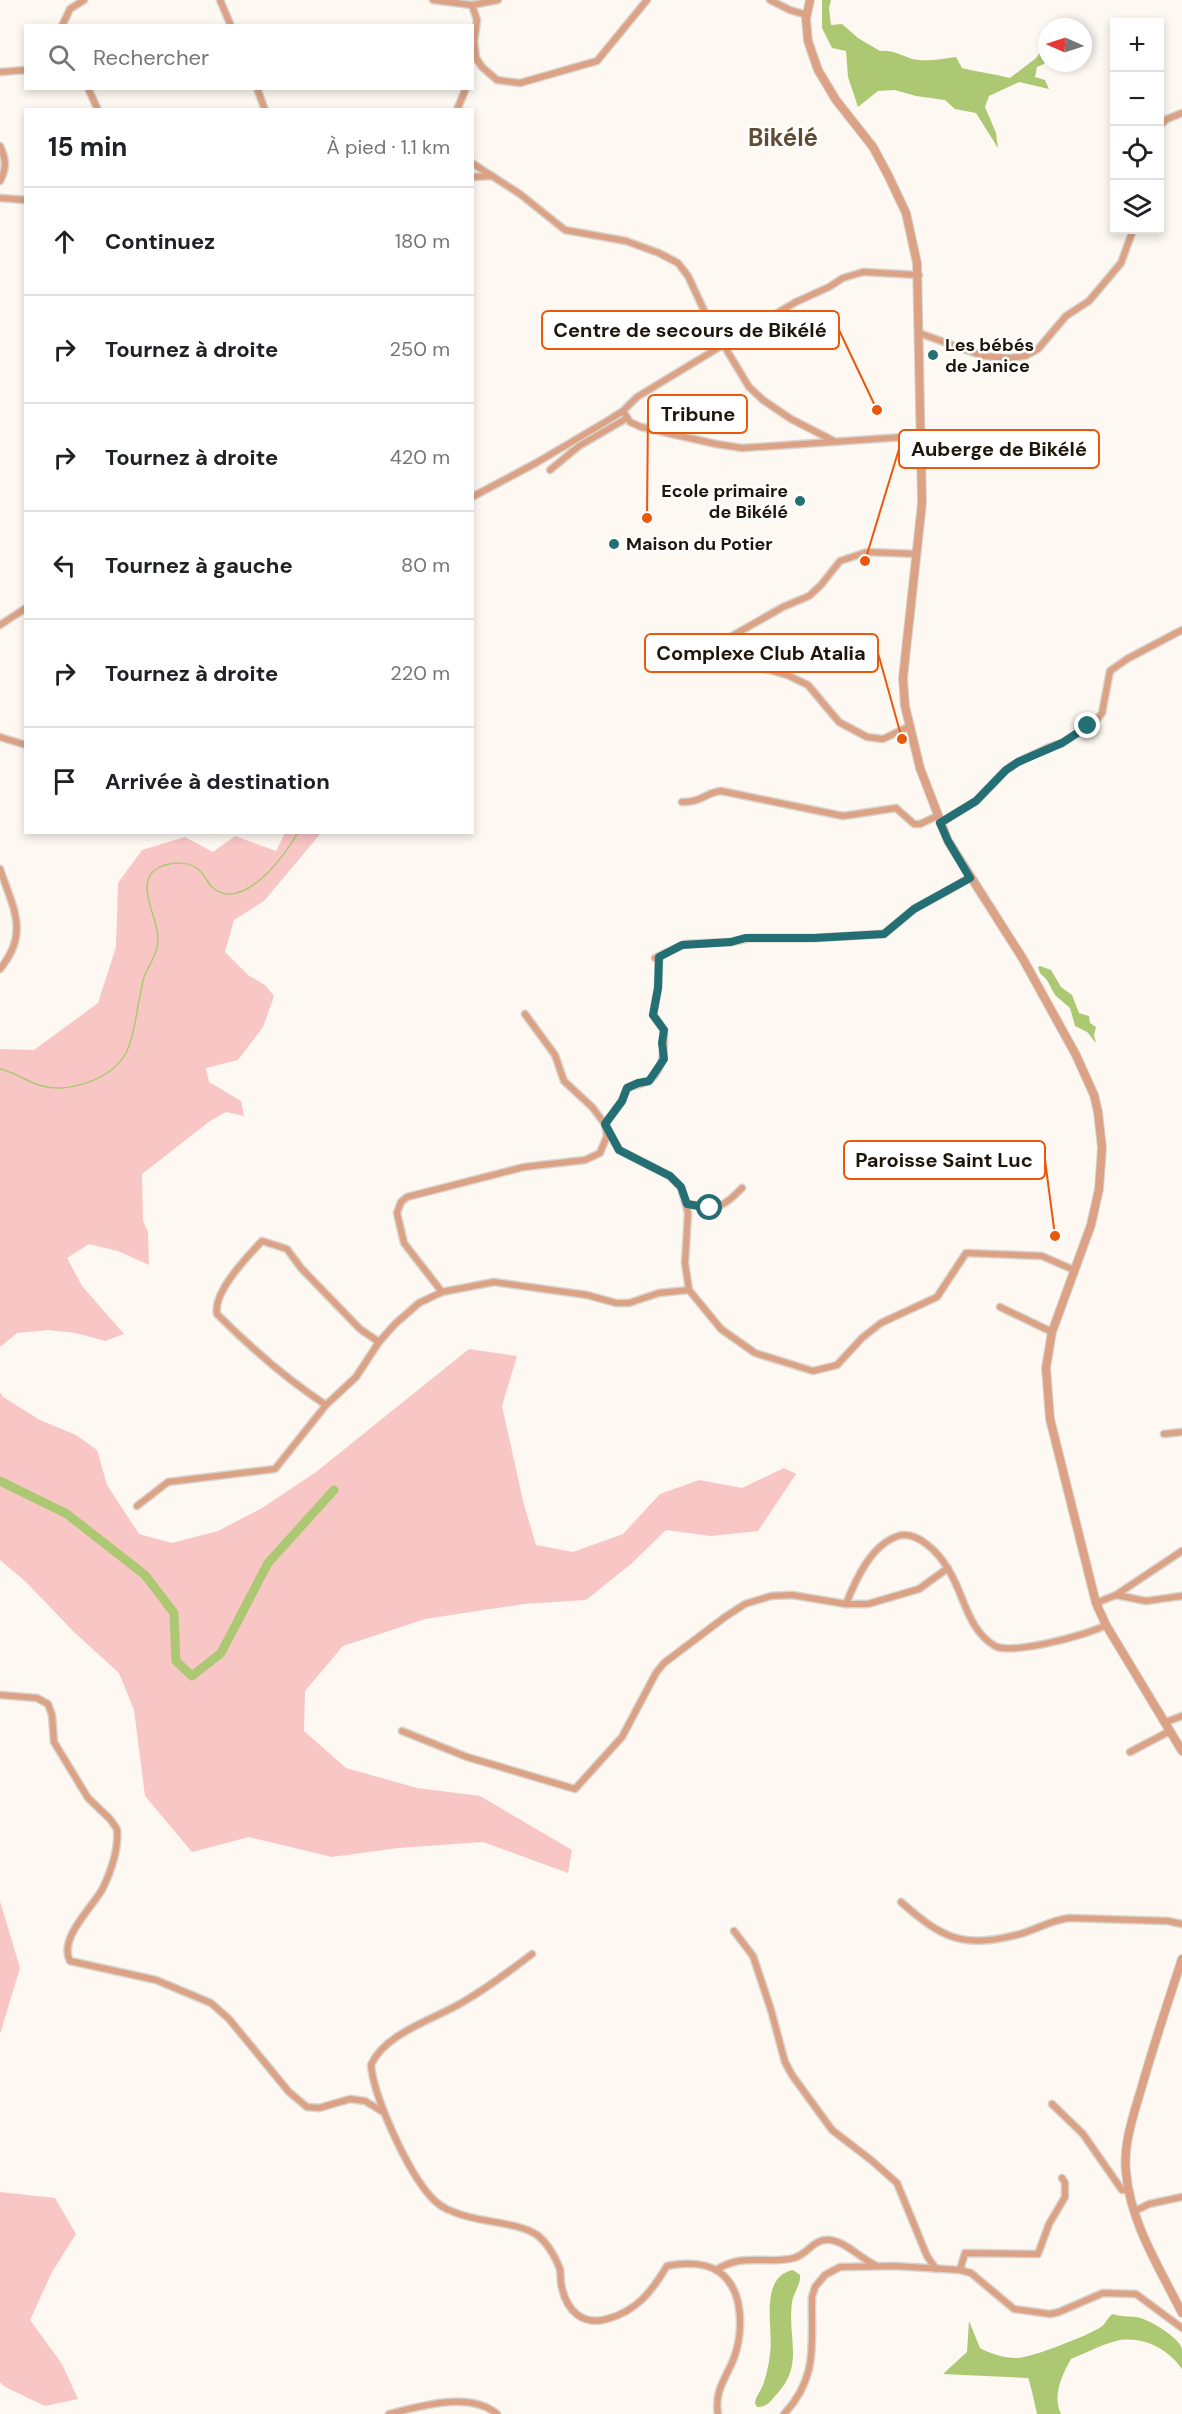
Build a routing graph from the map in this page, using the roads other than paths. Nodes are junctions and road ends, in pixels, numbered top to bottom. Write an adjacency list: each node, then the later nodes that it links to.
1 (84, 0): 10 (street)
2 (220, 0): 11 (street)
3 (433, 0): 8 (street)
4 (498, 0): 8 (street)
5 (647, 0): 12 (street)
6 (770, 0): 9 (street)
7 (810, 0): 9 (street)
8 (472, 5): 12 (street)
9 (807, 15): 32 (street)
10 (63, 24)
11 (230, 24)
12 (476, 58): 13 (street)
13 (474, 63)
14 (24, 70): 15 (street)
15 (0, 72)
16 (89, 90): 19 (street)
17 (257, 90): 20 (street)
18 (465, 90): 21 (street)
19 (97, 108)
20 (264, 108)
21 (458, 108)
22 (1182, 113): 23 (street)
23 (1164, 122)
24 (0, 146): 28 (street)
25 (474, 164): 26 (street)
26 (492, 176): 27 (street); 34 (street)
27 (474, 177)
28 (0, 181)
29 (0, 198): 30 (street)
30 (24, 200)
31 (1132, 234): 33 (street)
32 (919, 275): 33 (street); 34 (street)
33 (919, 333): 37 (street)
34 (723, 345): 35 (street); 38 (street)
35 (623, 411): 36 (street); 40 (street)
36 (627, 418): 38 (street); 39 (street)
37 (919, 436): 38 (street); 41 (street)
38 (834, 441)
39 (550, 470)
40 (474, 497)
41 (917, 554): 46 (street); 47 (street)
42 (24, 609): 43 (street)
43 (0, 626)
44 (1182, 630): 51 (street)
45 (667, 655): 46 (street)
46 (716, 656): 47 (street)
47 (910, 726): 51 (street)
48 (0, 737): 49 (street)
49 (24, 743)
50 (682, 802): 51 (street)
51 (938, 819): 53 (street)
52 (0, 869): 54 (street)
53 (970, 878): 56 (street); 59 (street)
54 (0, 969)
55 (525, 1014): 56 (street)
56 (605, 1124): 58 (street); 61 (street)
57 (742, 1188): 58 (street)
58 (687, 1204): 60 (street)
59 (1074, 1270): 60 (street); 63 (street)
60 (689, 1290): 61 (street)
61 (442, 1292): 64 (street)
62 (1000, 1307): 63 (street)
63 (1052, 1332): 73 (street)
64 (379, 1342): 65 (street); 65 (street)
65 (326, 1405): 68 (street)
66 (1182, 1432): 67 (street)
67 (1164, 1434)
68 (137, 1506)
69 (1182, 1551): 71 (street)
70 (948, 1568): 74 (street); 74 (street); 75 (street)
71 (1116, 1595): 72 (street); 73 (street)
72 (1182, 1596)
73 (1096, 1603): 75 (street)
74 (846, 1604): 79 (street)
75 (1106, 1626): 78 (street)
76 (0, 1695): 90 (street)
77 (1182, 1716): 78 (street)
78 (1166, 1722): 80 (street)
79 (402, 1731)
80 (1170, 1731): 81 (street); 82 (street)
81 (1182, 1751)
82 (1130, 1752)
83 (901, 1902): 84 (street)
84 (1182, 1924)
85 (734, 1931): 96 (street)
86 (532, 1954): 90 (street)
87 (1182, 1959): 88 (street)
88 (1178, 1985): 92 (street)
89 (1052, 2104): 92 (street)
90 (383, 2112): 97 (street)
91 (1062, 2178): 98 (street)
92 (1129, 2190): 94 (street)
93 (1182, 2198): 94 (street)
94 (1135, 2211): 99 (street)
95 (878, 2266): 96 (street); 97 (street); 104 (street)
96 (936, 2269): 98 (street)
97 (717, 2270): 103 (street)
98 (960, 2270): 100 (street)
99 (1182, 2313)
100 (1182, 2328)
101 (389, 2414): 102 (street)
102 (497, 2414)
103 (718, 2414)
104 (784, 2414)

